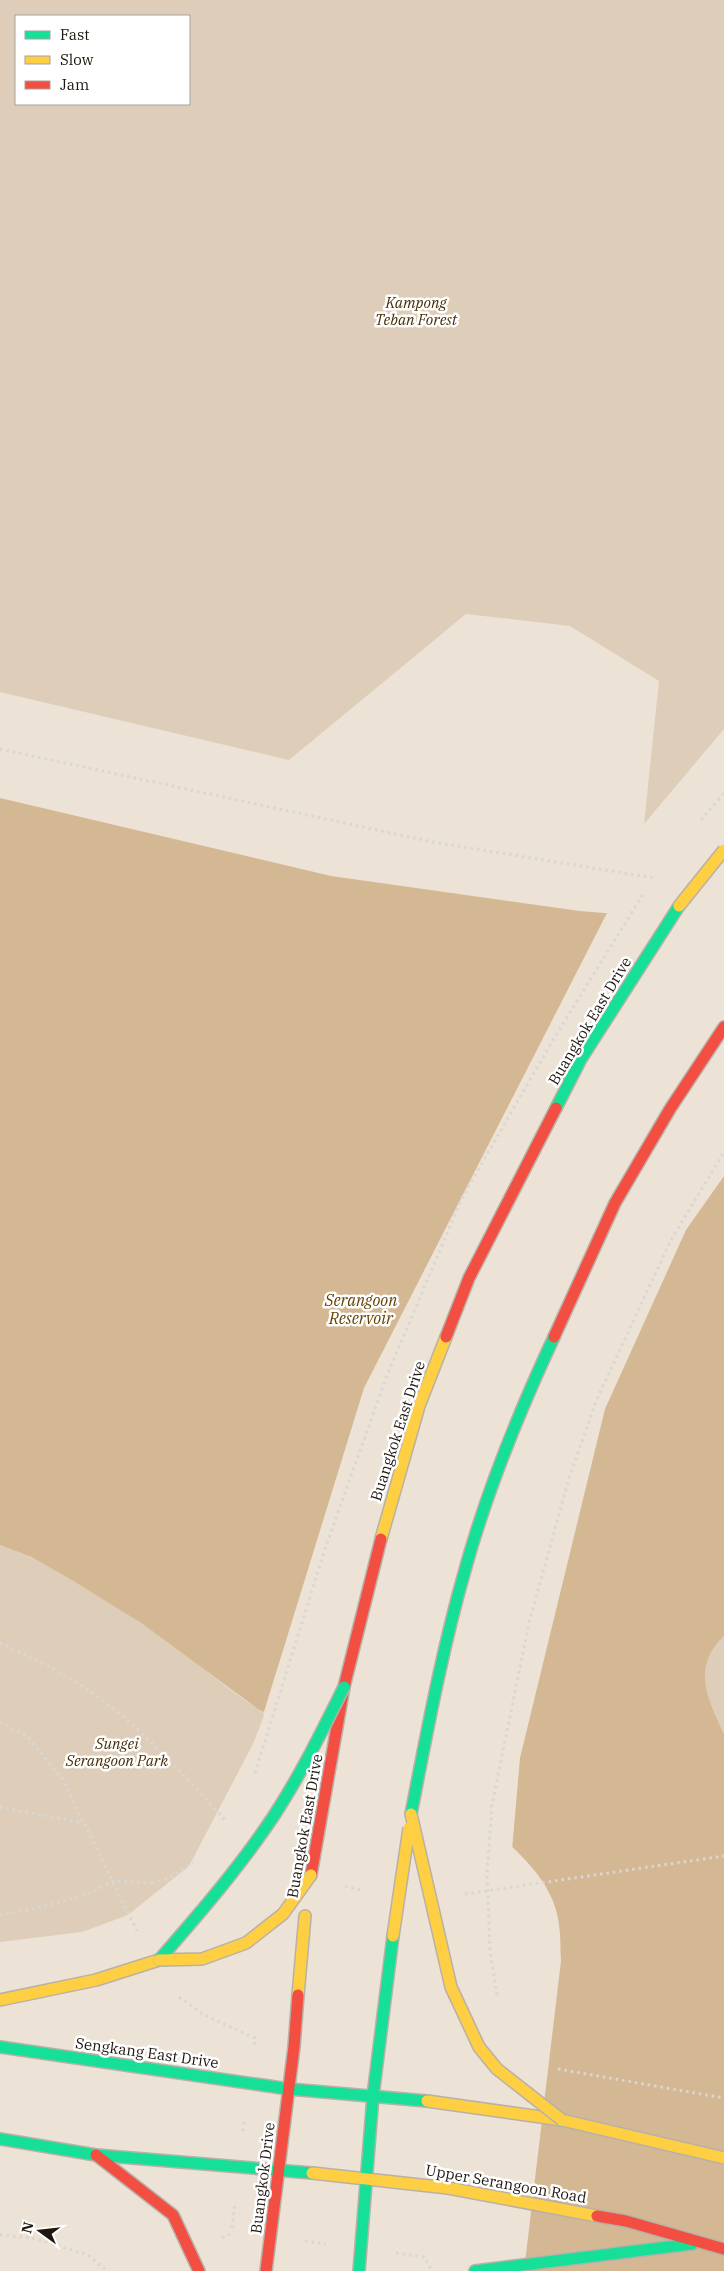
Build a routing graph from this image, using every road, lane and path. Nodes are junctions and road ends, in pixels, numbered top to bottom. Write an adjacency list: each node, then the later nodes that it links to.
1 (0, 748): 5 (path)
2 (724, 793): 3 (path, bridge)
3 (698, 824)
4 (724, 850): 9 (main road, Buangkok East Drive, bridge)
5 (652, 882)
6 (646, 890): 11 (path, bridge)
7 (724, 1027): 13 (main road)
8 (724, 1152): 24 (path, bridge)
9 (344, 1687): 19 (main road, Buangkok East Drive, bridge); 23 (main road, bridge)
10 (0, 1722): 15 (path)
11 (253, 1778)
12 (0, 1808): 15 (path)
13 (411, 1814): 29 (main road, bridge); 31 (main road, bridge)
14 (232, 1821): 16 (path)
15 (84, 1823): 20 (path)
16 (226, 1829)
17 (724, 1856): 21 (path)
18 (201, 1857): 20 (path, bridge)
19 (311, 1875): 23 (main road, bridge); 28 (main road, Buangkok East Drive)
20 (113, 1881): 22 (path)
21 (501, 1891)
22 (0, 1915)
23 (159, 1960): 25 (main road)
24 (497, 1998)
25 (0, 2000)
26 (0, 2047): 28 (main road, Sengkang East Drive)
27 (557, 2069): 30 (path)
28 (289, 2089): 29 (main road); 35 (main road, Buangkok Drive)
29 (373, 2096): 31 (main road); 36 (main road)
30 (724, 2098)
31 (562, 2120): 34 (main road)
32 (0, 2139): 33 (main road)
33 (96, 2154): 35 (main road); 42 (main road)
34 (724, 2158)
35 (280, 2171): 36 (main road, Upper Serangoon Road); 43 (main road, Buangkok Drive)
36 (366, 2178): 38 (main road, Upper Serangoon Road); 44 (main road)
37 (0, 2235): 41 (path)
38 (703, 2243): 39 (main road, Upper Serangoon Road); 46 (main road)
39 (724, 2249)
40 (424, 2257): 45 (path)
41 (107, 2271)
42 (199, 2271)
43 (266, 2271)
44 (358, 2271)
45 (432, 2271)
46 (474, 2271)

